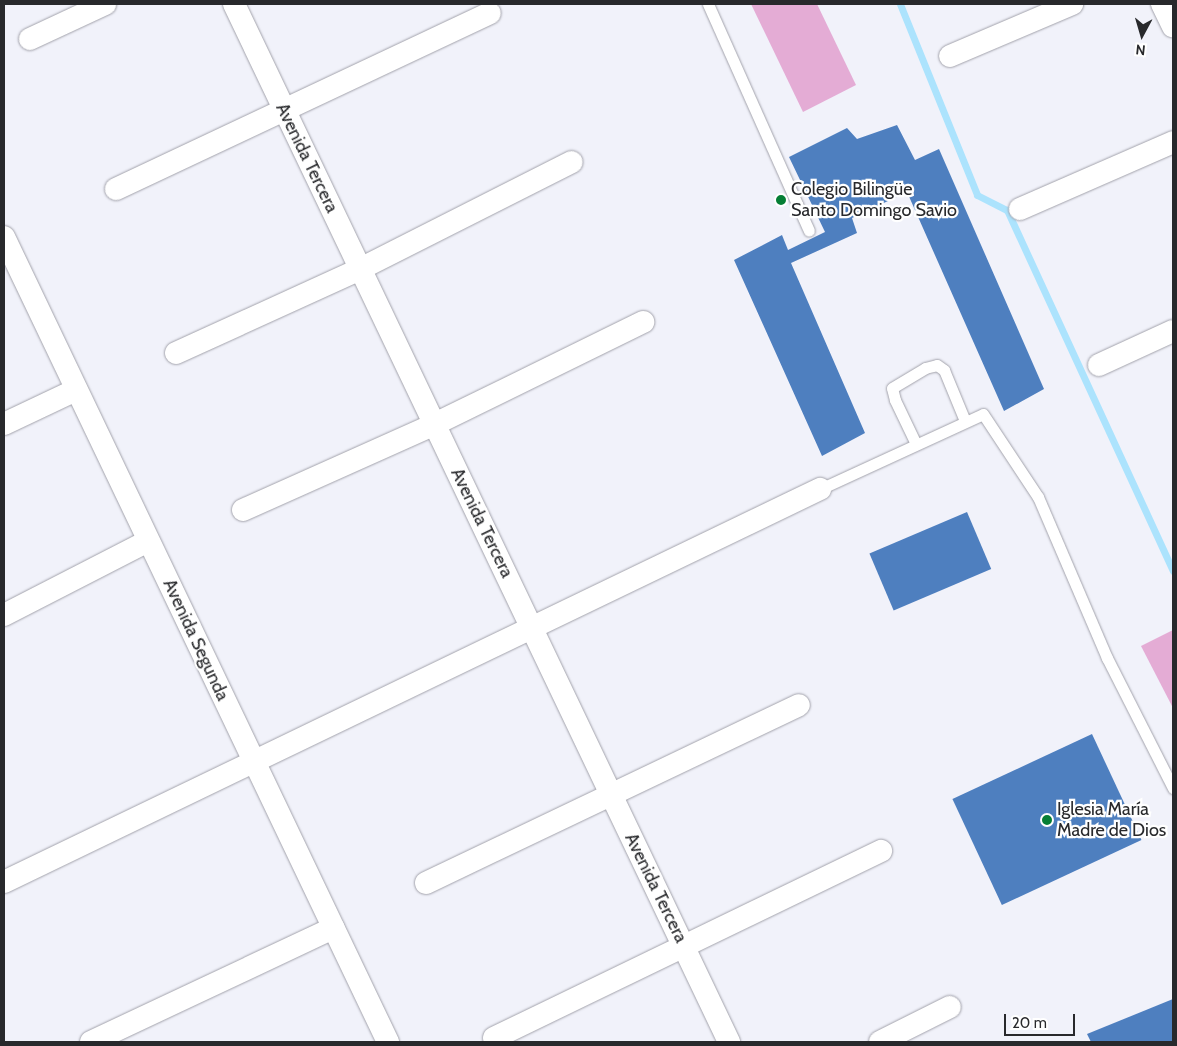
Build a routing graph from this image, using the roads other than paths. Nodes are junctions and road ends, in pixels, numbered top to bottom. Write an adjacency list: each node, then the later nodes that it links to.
1 (105, 4): 8 (street)
2 (234, 4): 10 (street, Avenida Tercera)
3 (708, 4): 15 (lane)
4 (1072, 4): 9 (street)
5 (1162, 4): 7 (street)
6 (490, 14): 10 (street)
7 (1173, 27)
8 (30, 39)
9 (950, 56)
10 (284, 110): 13 (street); 17 (street, Avenida Tercera)
11 (1173, 142): 14 (street)
12 (572, 162): 17 (street)
13 (116, 189)
14 (1020, 209)
15 (808, 231)
16 (5, 241): 22 (street, Avenida Segunda)
17 (360, 269): 20 (street); 25 (street, Avenida Tercera)
18 (643, 322): 25 (street)
19 (1173, 331): 21 (street)
20 (176, 353)
21 (1099, 365)
22 (76, 390): 24 (street); 29 (street, Avenida Segunda)
23 (965, 421): 26 (lane); 26 (lane); 34 (lane)
24 (4, 424)
25 (435, 424): 28 (street); 31 (street, Avenida Tercera)
26 (916, 444): 27 (lane)
27 (820, 489): 31 (street)
28 (243, 510)
29 (148, 540): 30 (street); 33 (street, Avenida Segunda)
30 (4, 615)
31 (532, 627): 33 (street); 35 (street, Avenida Tercera)
32 (799, 705): 35 (street)
33 (252, 759): 37 (street); 39 (street, Avenida Segunda)
34 (1173, 788)
35 (610, 795): 38 (street); 40 (street, Avenida Tercera)
36 (881, 851): 40 (street)
37 (4, 882)
38 (426, 883)
39 (333, 928): 43 (street); 44 (street, Avenida Segunda)
40 (684, 946): 42 (street); 45 (street, Avenida Tercera)
41 (950, 1007): 46 (street)
42 (494, 1038)
43 (91, 1042)
44 (388, 1042)
45 (729, 1042)
46 (880, 1042)

